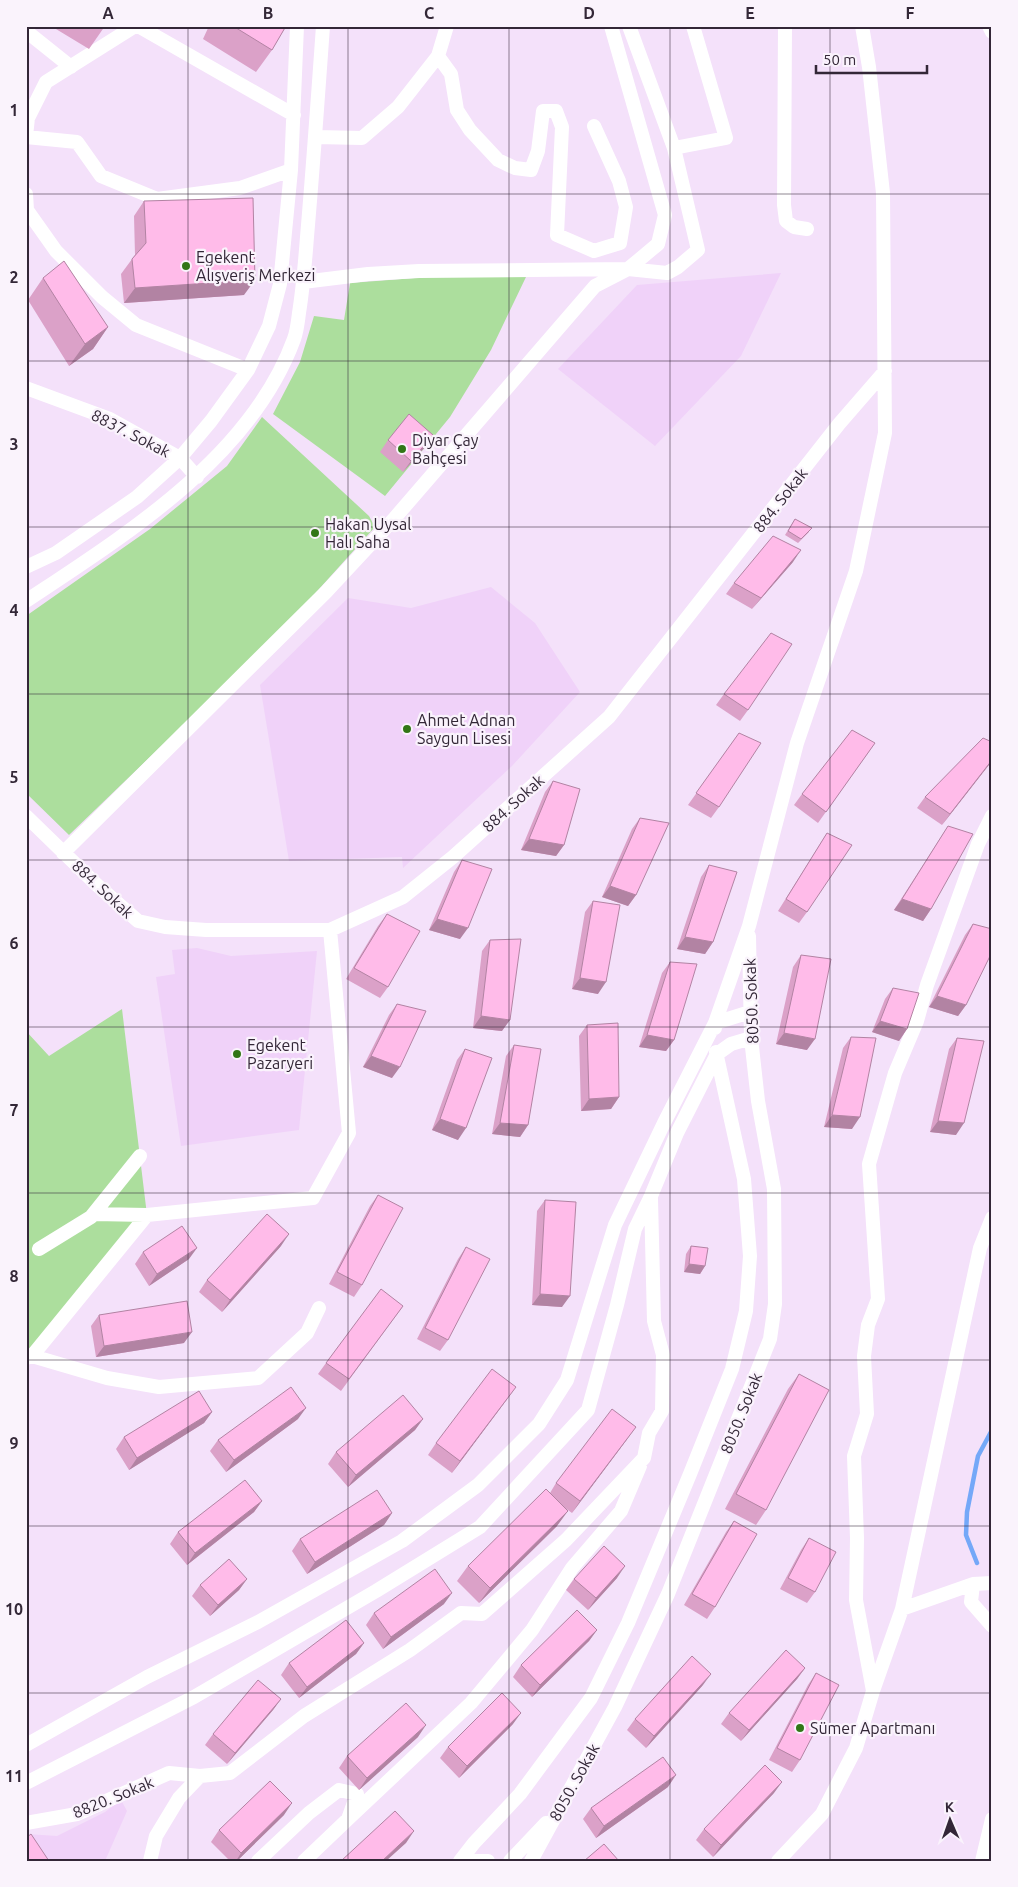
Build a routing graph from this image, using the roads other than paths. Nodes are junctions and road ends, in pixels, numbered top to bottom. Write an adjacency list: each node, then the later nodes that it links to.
1 (137, 26): 14 (street); 15 (street)
2 (298, 26): 15 (street)
3 (323, 26): 18 (street)
4 (447, 26): 13 (street)
5 (611, 26): 23 (street)
6 (629, 26): 19 (street)
7 (693, 26): 19 (street)
8 (786, 26): 22 (street)
9 (862, 26): 26 (street)
10 (989, 26): 12 (street)
11 (26, 31): 14 (street)
12 (992, 32)
13 (438, 56): 16 (street); 18 (street)
14 (71, 67): 17 (street)
15 (294, 115): 20 (street)
16 (594, 126)
17 (26, 136): 20 (street)
18 (316, 137): 24 (street)
19 (674, 148): 23 (street)
20 (290, 170): 25 (street)
21 (26, 194): 25 (street)
22 (807, 229)
23 (628, 269): 24 (street); 34 (street)
24 (303, 282): 29 (street)
25 (248, 370): 28 (street)
26 (885, 371): 35 (street); 36 (street, 884. Sokak)
27 (26, 388): 28 (street, 8837. Sokak)
28 (180, 458): 29 (street, 8837. Sokak); 30 (street)
29 (197, 477): 31 (street)
30 (26, 567)
31 (26, 601)
32 (26, 816): 34 (street, 884. Sokak)
33 (992, 816): 54 (street)
34 (64, 853): 36 (street, 884. Sokak)
35 (749, 926): 37 (street, 8050. Sokak); 38 (street)
36 (330, 930): 44 (street)
37 (750, 1012): 38 (street); 39 (street, 8050. Sokak)
38 (715, 1023): 40 (street, 8050. Sokak); 55 (street)
39 (750, 1038): 40 (street); 58 (street, 8050. Sokak)
40 (716, 1054): 42 (street); 65 (street, 8050. Sokak)
41 (140, 1156): 43 (street)
42 (651, 1196): 49 (street); 57 (street)
43 (94, 1214): 44 (street); 46 (street)
44 (147, 1215): 48 (street)
45 (992, 1218): 52 (street)
46 (40, 1249)
47 (319, 1308): 48 (street)
48 (29, 1357)
49 (644, 1458): 56 (street, 8820. Sokak); 59 (street)
50 (972, 1584): 51 (street); 52 (street); 53 (street)
51 (992, 1584)
52 (902, 1609): 54 (street)
53 (992, 1626)
54 (873, 1691): 70 (street)
55 (26, 1745)
56 (200, 1776): 61 (street, 8820. Sokak); 62 (street)
57 (26, 1784)
58 (557, 1810): 68 (street); 69 (street, 8050. Sokak)
59 (348, 1819): 63 (street); 64 (street)
60 (992, 1819): 71 (street)
61 (26, 1822)
62 (150, 1861)
63 (258, 1861)
64 (304, 1861)
65 (460, 1861)
66 (475, 1861): 67 (street)
67 (488, 1861)
68 (510, 1861)
69 (532, 1861)
70 (778, 1861)
71 (982, 1861)

